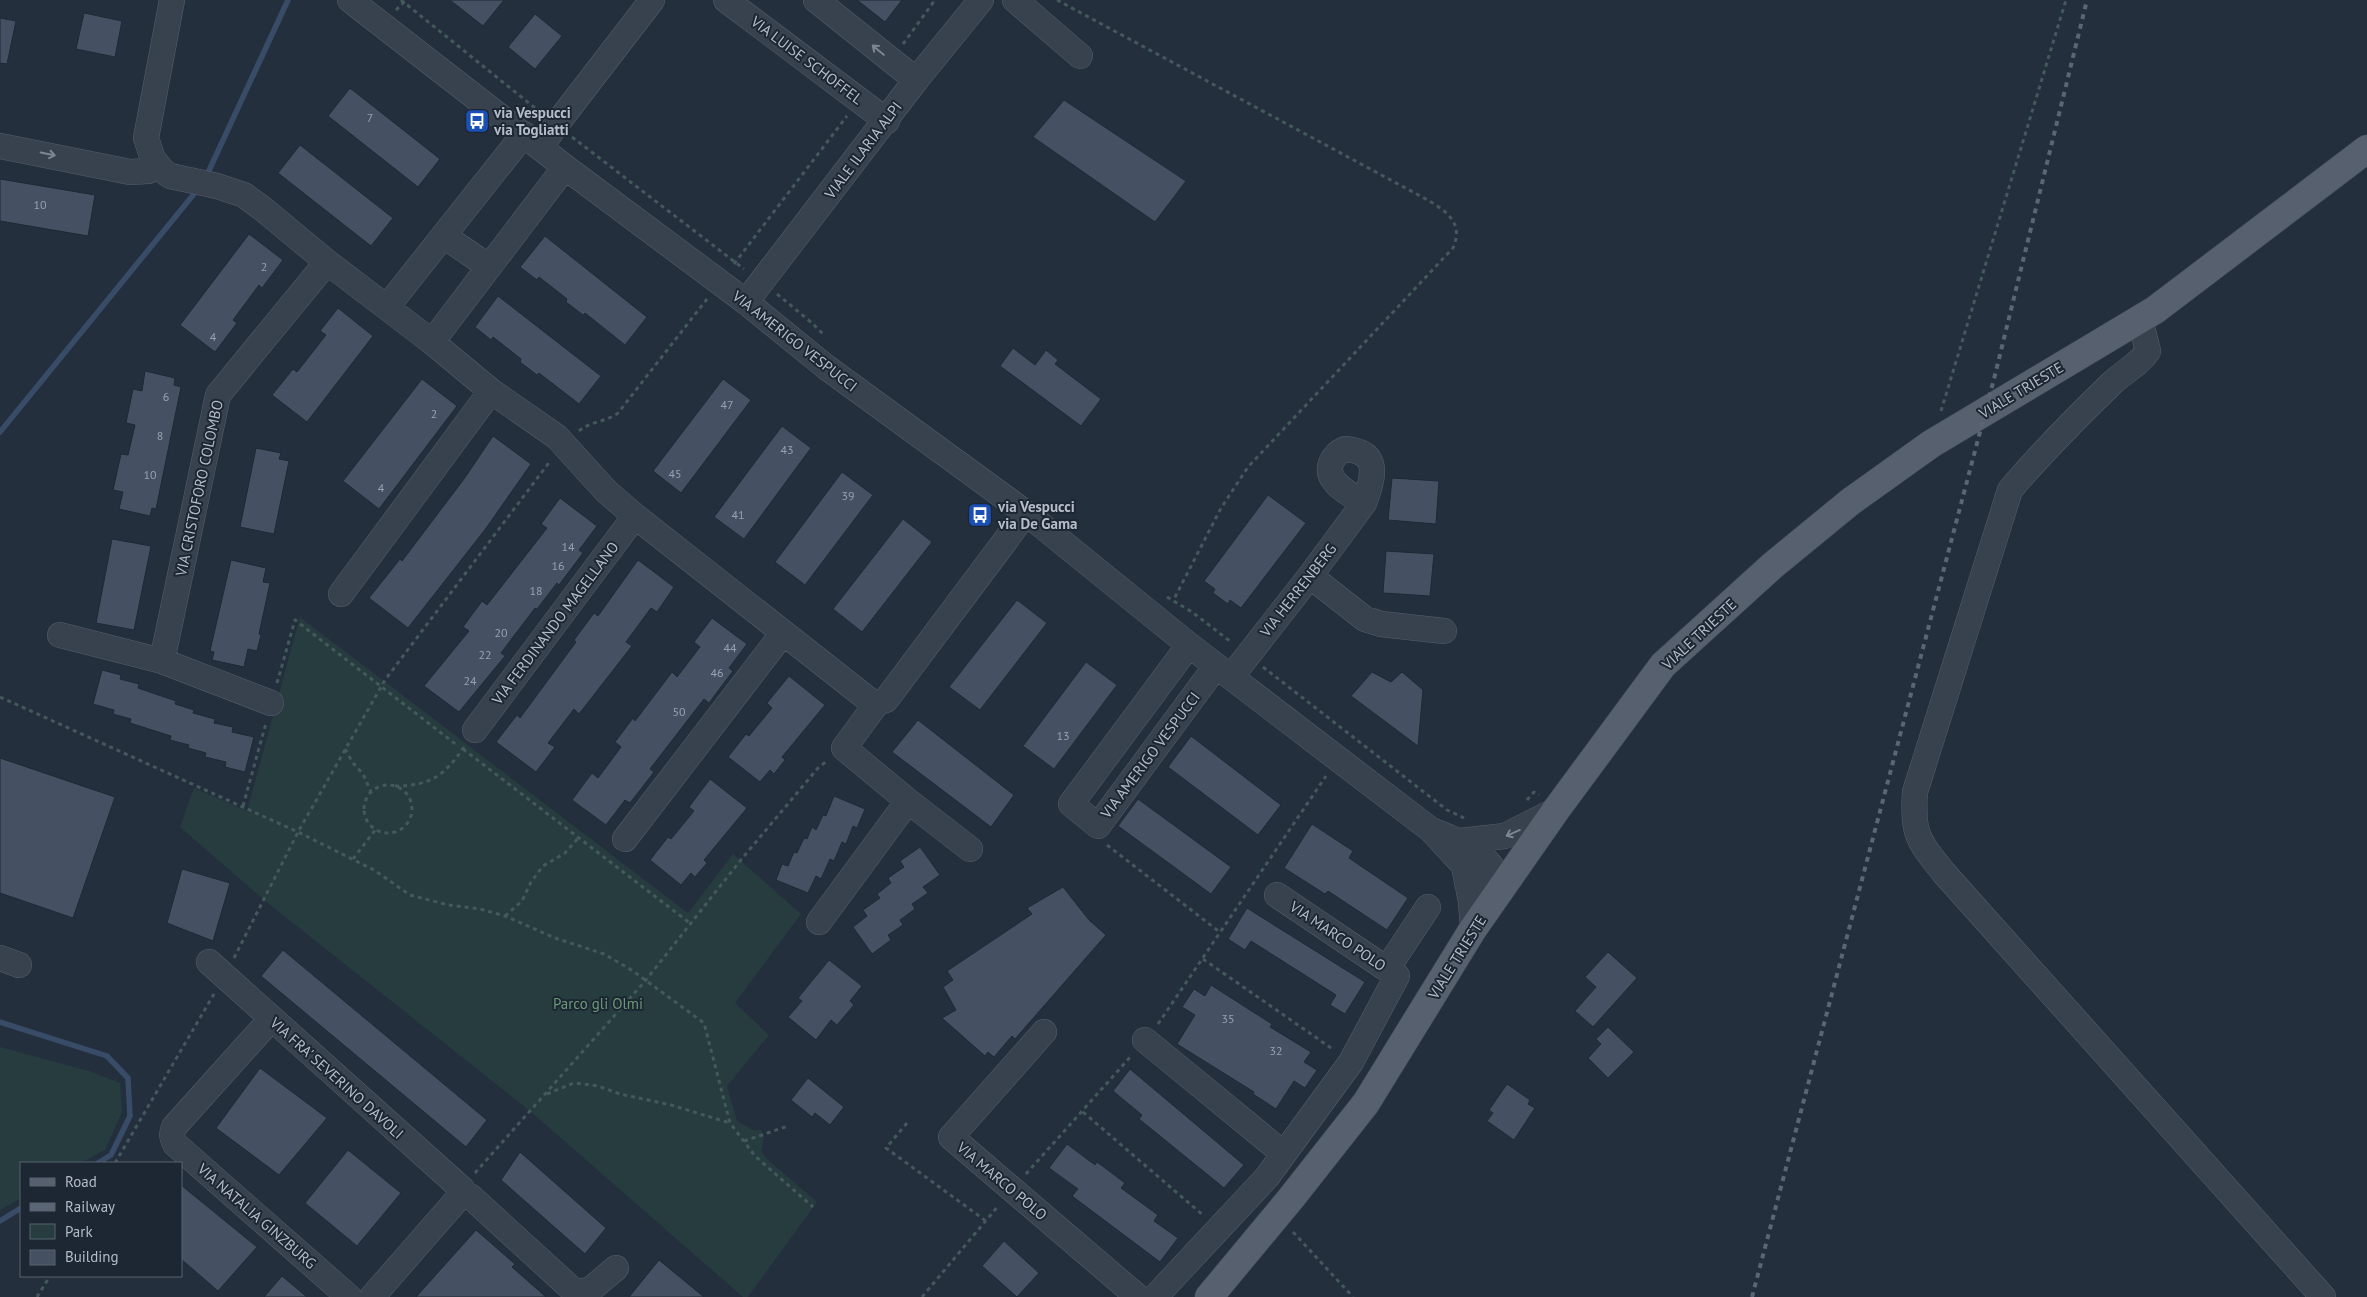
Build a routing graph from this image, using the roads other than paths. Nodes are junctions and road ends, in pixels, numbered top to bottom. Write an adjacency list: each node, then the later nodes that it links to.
1 (172, 0): 14 (street)
2 (350, 0): 11 (street, VIA AMERIGO VESPUCCI)
3 (652, 0): 11 (street)
4 (726, 0): 10 (street, VIA LUISE SCHOFFEL)
5 (816, 0): 9 (street, one-way to 5)
6 (981, 0): 9 (street, VIALE ILARIA ALPI)
7 (1015, 0): 8 (street)
8 (1080, 56)
9 (916, 80): 10 (street, VIALE ILARIA ALPI)
10 (887, 121): 19 (street, VIALE ILARIA ALPI)
11 (532, 140): 15 (street, VIA AMERIGO VESPUCCI); 16 (street)
12 (0, 146): 14 (street, one-way to 14)
13 (2367, 150): 21 (main road, VIALE TRIESTE)
14 (158, 166): 17 (street)
15 (565, 167): 18 (street); 19 (street, VIA AMERIGO VESPUCCI)
16 (444, 236): 18 (street); 20 (street)
17 (326, 262): 20 (street); 33 (street, VIA CRISTOFORO COLOMBO)
18 (488, 266): 22 (street)
19 (746, 302): 25 (street, VIA AMERIGO VESPUCCI)
20 (387, 307): 22 (street)
21 (2140, 319): 39 (main road, VIALE TRIESTE); 62 (street)
22 (432, 342): 23 (street)
23 (491, 391): 26 (street); 28 (street)
24 (1364, 503): 27 (street, VIA HERRENBERG)
25 (1026, 513): 32 (street, VIA AMERIGO VESPUCCI); 36 (street)
26 (635, 516): 30 (street); 37 (street, VIA FERDINANDO MAGELLANO)
27 (1310, 576): 29 (street); 34 (street, VIA HERRENBERG)
28 (341, 594)
29 (1444, 631)
30 (783, 633): 36 (street); 42 (street)
31 (60, 635): 33 (street)
32 (1189, 645): 34 (street, VIA AMERIGO VESPUCCI); 34 (street, VIA AMERIGO VESPUCCI)
33 (162, 661): 35 (street)
34 (1224, 671): 40 (street, VIA AMERIGO VESPUCCI)
35 (271, 703)
36 (877, 703): 38 (street)
37 (468, 739)
38 (908, 801): 43 (street); 48 (street)
39 (1558, 808): 41 (street, VIA AMERIGO VESPUCCI, one-way to 41); 45 (main road, VIALE TRIESTE)
40 (1431, 830): 41 (street, VIA AMERIGO VESPUCCI); 44 (street, VIA AMERIGO VESPUCCI)
41 (1464, 830): 45 (street, VIA AMERIGO VESPUCCI)
42 (625, 839)
43 (970, 849)
44 (1464, 866): 45 (street, VIA AMERIGO VESPUCCI); 49 (street)
45 (1500, 889): 49 (main road, VIALE TRIESTE)
46 (1277, 895): 50 (street, VIA MARCO POLO)
47 (1428, 907): 50 (street)
48 (819, 922)
49 (1473, 929): 61 (main road, VIALE TRIESTE)
50 (1387, 969): 55 (street, VIA MARCO POLO)
51 (217, 970): 52 (street, VIA FRA' SEVERINO DAVOLI)
52 (271, 1020): 56 (street, VIA FRA' SEVERINO DAVOLI); 58 (street, VIA NATALIA GINZBURG)
53 (1044, 1032): 60 (street, VIA MARCO POLO)
54 (1145, 1040): 55 (street)
55 (1284, 1154): 60 (street, VIA MARCO POLO)
56 (462, 1191): 57 (street, VIA FRA' SEVERINO DAVOLI); 59 (street)
57 (616, 1268)
58 (349, 1297)
59 (372, 1297)
60 (1152, 1297)
61 (1209, 1297)
62 (2323, 1297)

